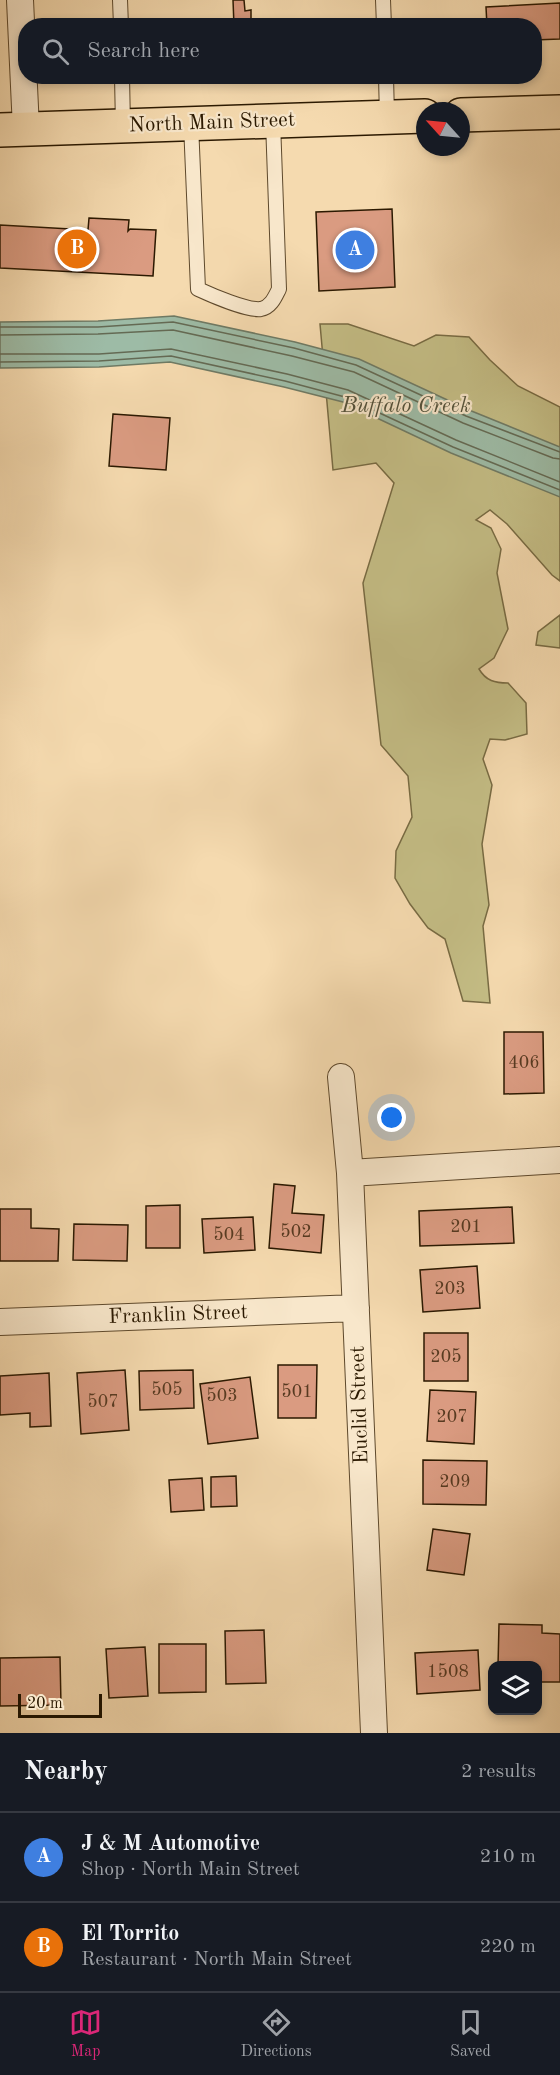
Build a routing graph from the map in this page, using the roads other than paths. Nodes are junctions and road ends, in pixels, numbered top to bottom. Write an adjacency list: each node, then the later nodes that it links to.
1 (20, 0): 4 (street)
2 (120, 0): 5 (lane)
3 (383, 0): 6 (lane)
4 (19, 18)
5 (121, 18)
6 (384, 18)
7 (18, 37): 17 (street)
8 (122, 84): 16 (lane)
9 (386, 84): 13 (lane)
10 (560, 112): 11 (main road)
11 (470, 115)
12 (416, 116): 13 (main road, North Main Street)
13 (387, 117): 14 (main road, North Main Street)
14 (273, 122): 15 (main road, North Main Street); 15 (lane)
15 (191, 124): 16 (main road, North Main Street)
16 (123, 126): 17 (main road, North Main Street)
17 (13, 130)
18 (341, 1077): 20 (street, Euclid Street)
19 (560, 1160): 20 (street)
20 (350, 1173): 21 (street, Euclid Street)
21 (356, 1308): 22 (street, Franklin Street); 23 (street, Euclid Street)
22 (0, 1322)
23 (374, 1733)

